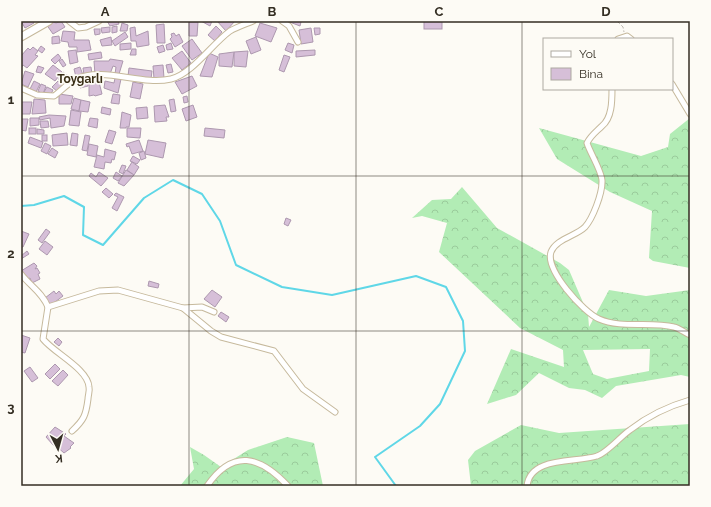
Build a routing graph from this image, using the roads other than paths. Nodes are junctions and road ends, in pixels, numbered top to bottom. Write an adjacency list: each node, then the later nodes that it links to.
1 (49, 21): 6 (street)
2 (69, 21): 3 (street)
3 (99, 21)
4 (253, 21): 9 (street)
5 (282, 21): 7 (street)
6 (21, 37)
7 (298, 42)
8 (673, 86): 11 (street)
9 (21, 88)
10 (612, 90): 16 (street)
11 (690, 114)
12 (21, 274): 13 (street)
13 (48, 307): 14 (street); 19 (street)
14 (183, 308): 15 (street); 18 (street)
15 (214, 312)
16 (690, 335)
17 (690, 400): 22 (street)
18 (335, 412)
19 (72, 431)
20 (207, 486): 21 (street)
21 (288, 486)
22 (527, 486)

